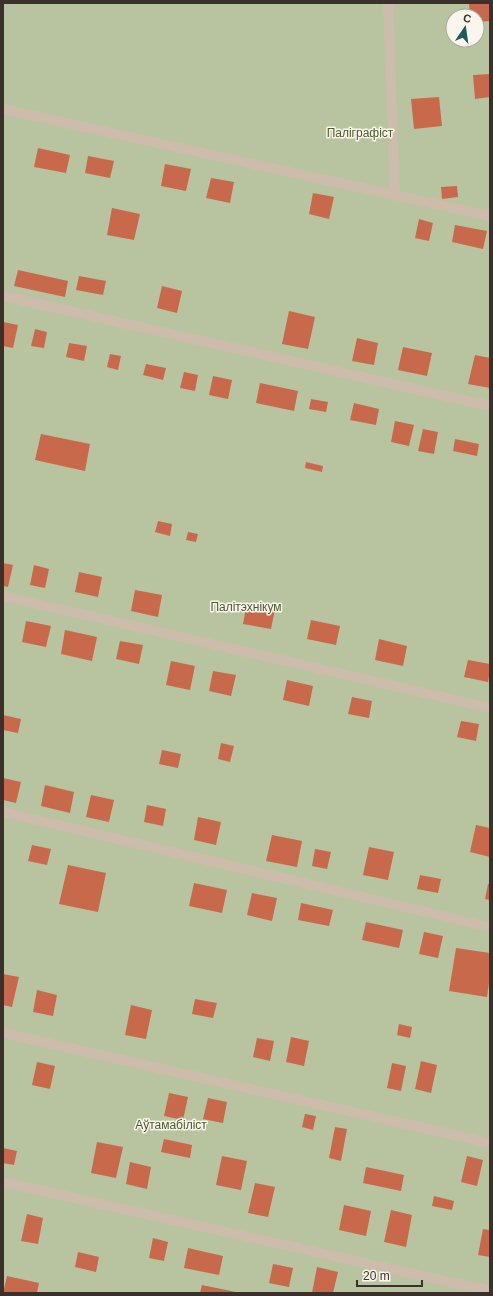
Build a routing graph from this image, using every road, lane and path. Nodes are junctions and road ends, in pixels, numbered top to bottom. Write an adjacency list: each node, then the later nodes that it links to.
1 (388, 3): 3 (lane)
2 (3, 109): 3 (lane)
3 (395, 195): 4 (lane)
4 (490, 216)
5 (3, 296): 6 (lane)
6 (490, 406)
7 (3, 596): 8 (lane)
8 (490, 708)
9 (3, 812): 10 (lane)
10 (490, 927)
11 (3, 1033): 12 (lane)
12 (490, 1143)
13 (3, 1182): 14 (lane)
14 (490, 1291)

